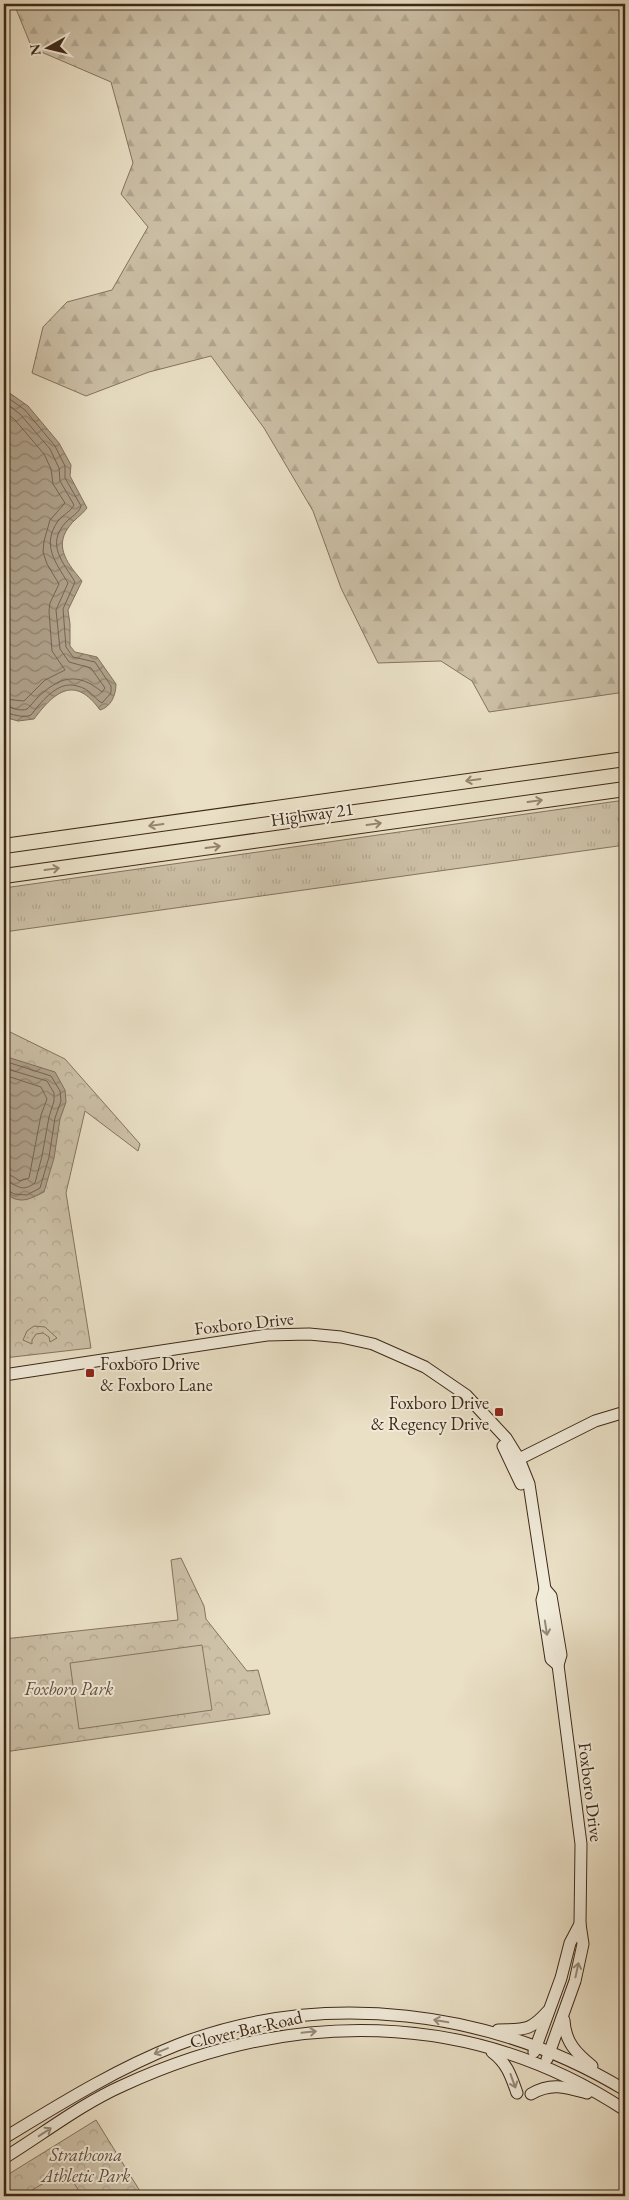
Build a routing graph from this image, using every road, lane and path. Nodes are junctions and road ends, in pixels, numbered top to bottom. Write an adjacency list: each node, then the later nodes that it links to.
1 (625, 759): 3 (main road, Highway 21, one-way to 3)
2 (625, 788): 4 (main road, Highway 21, one-way to 2)
3 (4, 846)
4 (4, 876)
5 (4, 1375): 7 (main road, Foxboro Drive)
6 (625, 1412): 8 (main road)
7 (492, 1425): 8 (main road, Foxboro Drive); 9 (main road, Foxboro Drive)
8 (519, 1459): 9 (main road, Foxboro Drive)
9 (531, 1507): 10 (main road, Foxboro Drive)
10 (580, 1924): 11 (main road, Foxboro Drive); 12 (main road, Foxboro Drive, one-way to 10)
11 (550, 2008): 13 (main road); 15 (main road, Foxboro Drive)
12 (564, 2014): 16 (main road, Foxboro Drive); 19 (main road)
13 (489, 2030): 15 (main road, Clover Bar Road); 25 (main road, Clover Bar Road, one-way to 25)
14 (483, 2045): 17 (main road, Clover Bar Road); 21 (main road, one-way to 21); 26 (main road, Clover Bar Road, one-way to 14)
15 (537, 2046): 16 (main road, Clover Bar Road); 17 (main road, Foxboro Drive)
16 (550, 2052): 18 (main road, Foxboro Drive); 19 (main road, Clover Bar Road)
17 (530, 2062): 18 (main road, Clover Bar Road)
18 (543, 2067): 23 (main road, Clover Bar Road)
19 (609, 2080): 20 (main road, Clover Bar Road)
20 (625, 2090)
21 (517, 2092)
22 (531, 2094): 23 (main road)
23 (606, 2098): 24 (main road, Clover Bar Road)
24 (625, 2110)
25 (4, 2138)
26 (4, 2158)

